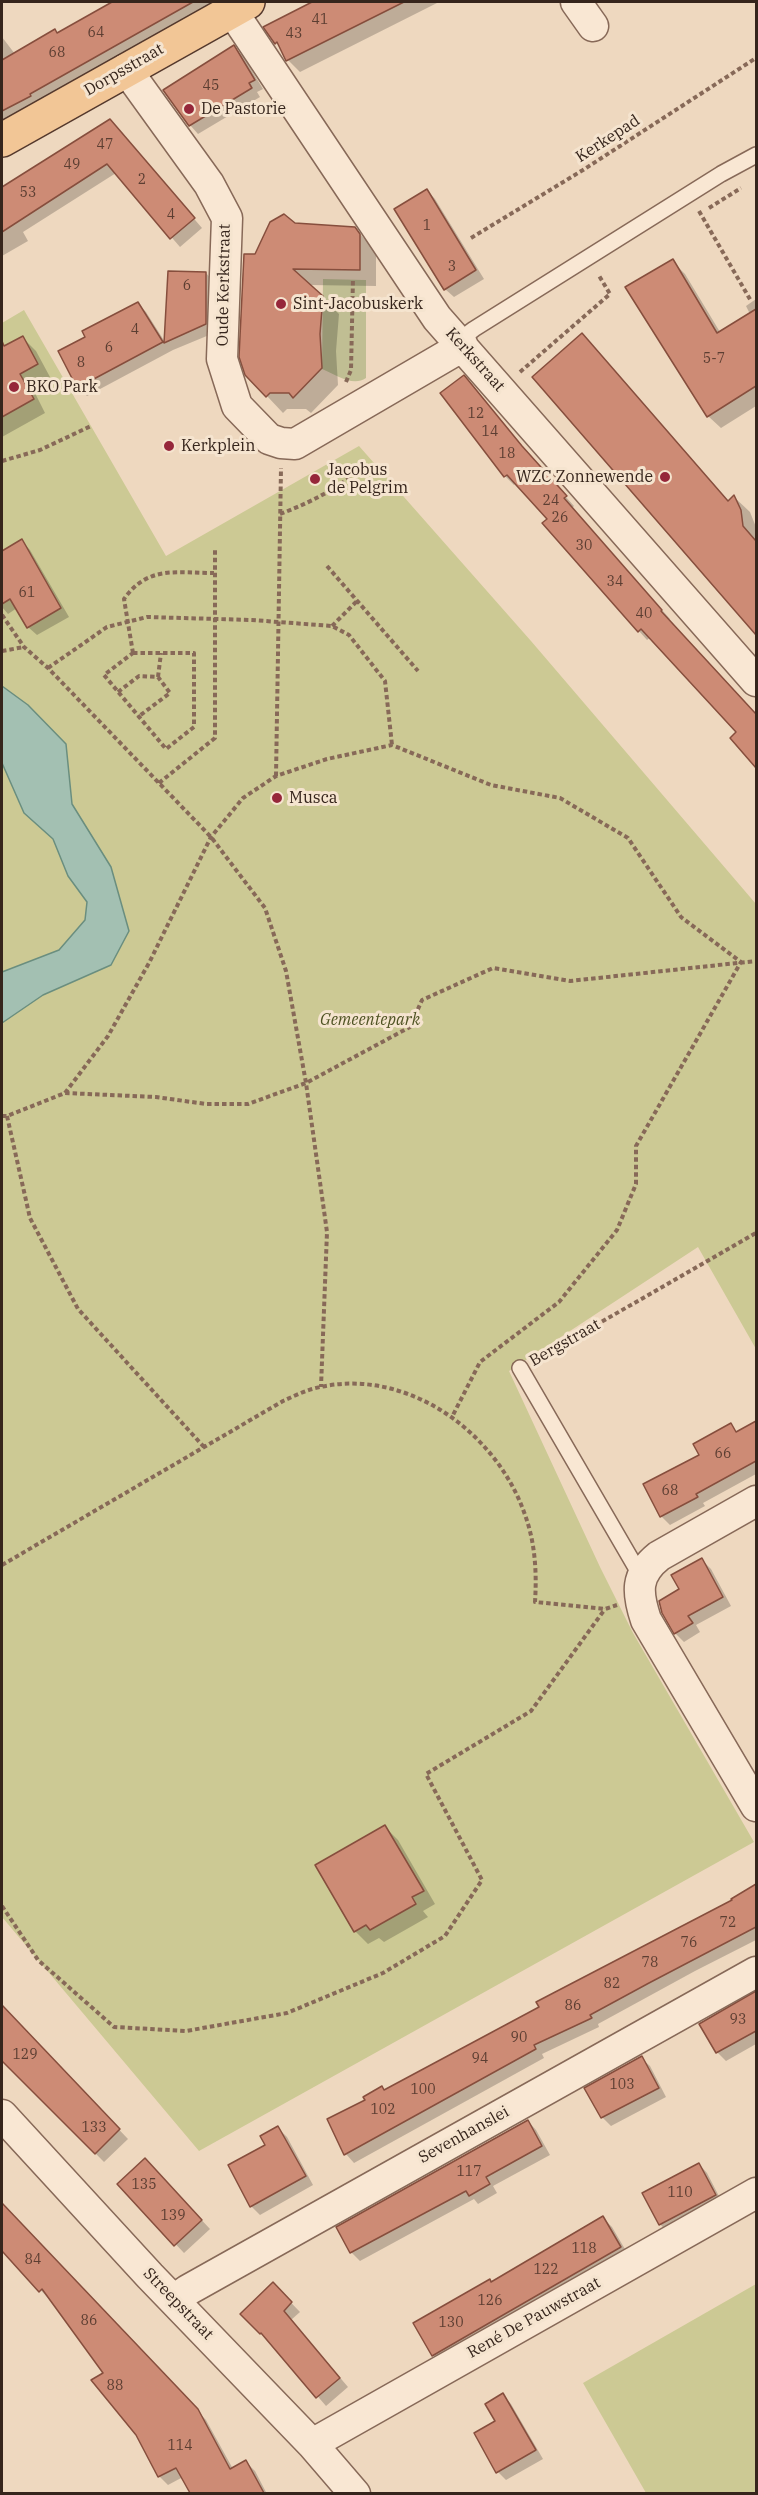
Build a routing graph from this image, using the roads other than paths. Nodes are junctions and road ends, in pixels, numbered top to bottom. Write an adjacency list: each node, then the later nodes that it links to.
1 (576, 2): 3 (street)
2 (240, 6): 4 (main road, Dorpsstraat); 7 (street, Kerkstraat)
3 (593, 26)
4 (126, 69): 5 (main road, Dorpsstraat); 7 (street, Oude Kerkstraat)
5 (2, 140)
6 (756, 155): 7 (lane)
7 (463, 346): 8 (street, Kerkstraat)
8 (756, 681)
9 (520, 1368): 11 (lane, Bergstraat)
10 (756, 1501): 11 (street)
11 (640, 1588): 12 (street, Bergstraat)
12 (756, 1806)
13 (756, 1972): 16 (street, Sevenhanslei)
14 (2, 2115): 16 (street, Streepstraat)
15 (756, 2193): 17 (street, René De Pauwstraat)
16 (174, 2300): 17 (street, Streepstraat)
17 (312, 2444): 18 (street, Streepstraat)
18 (355, 2493)

